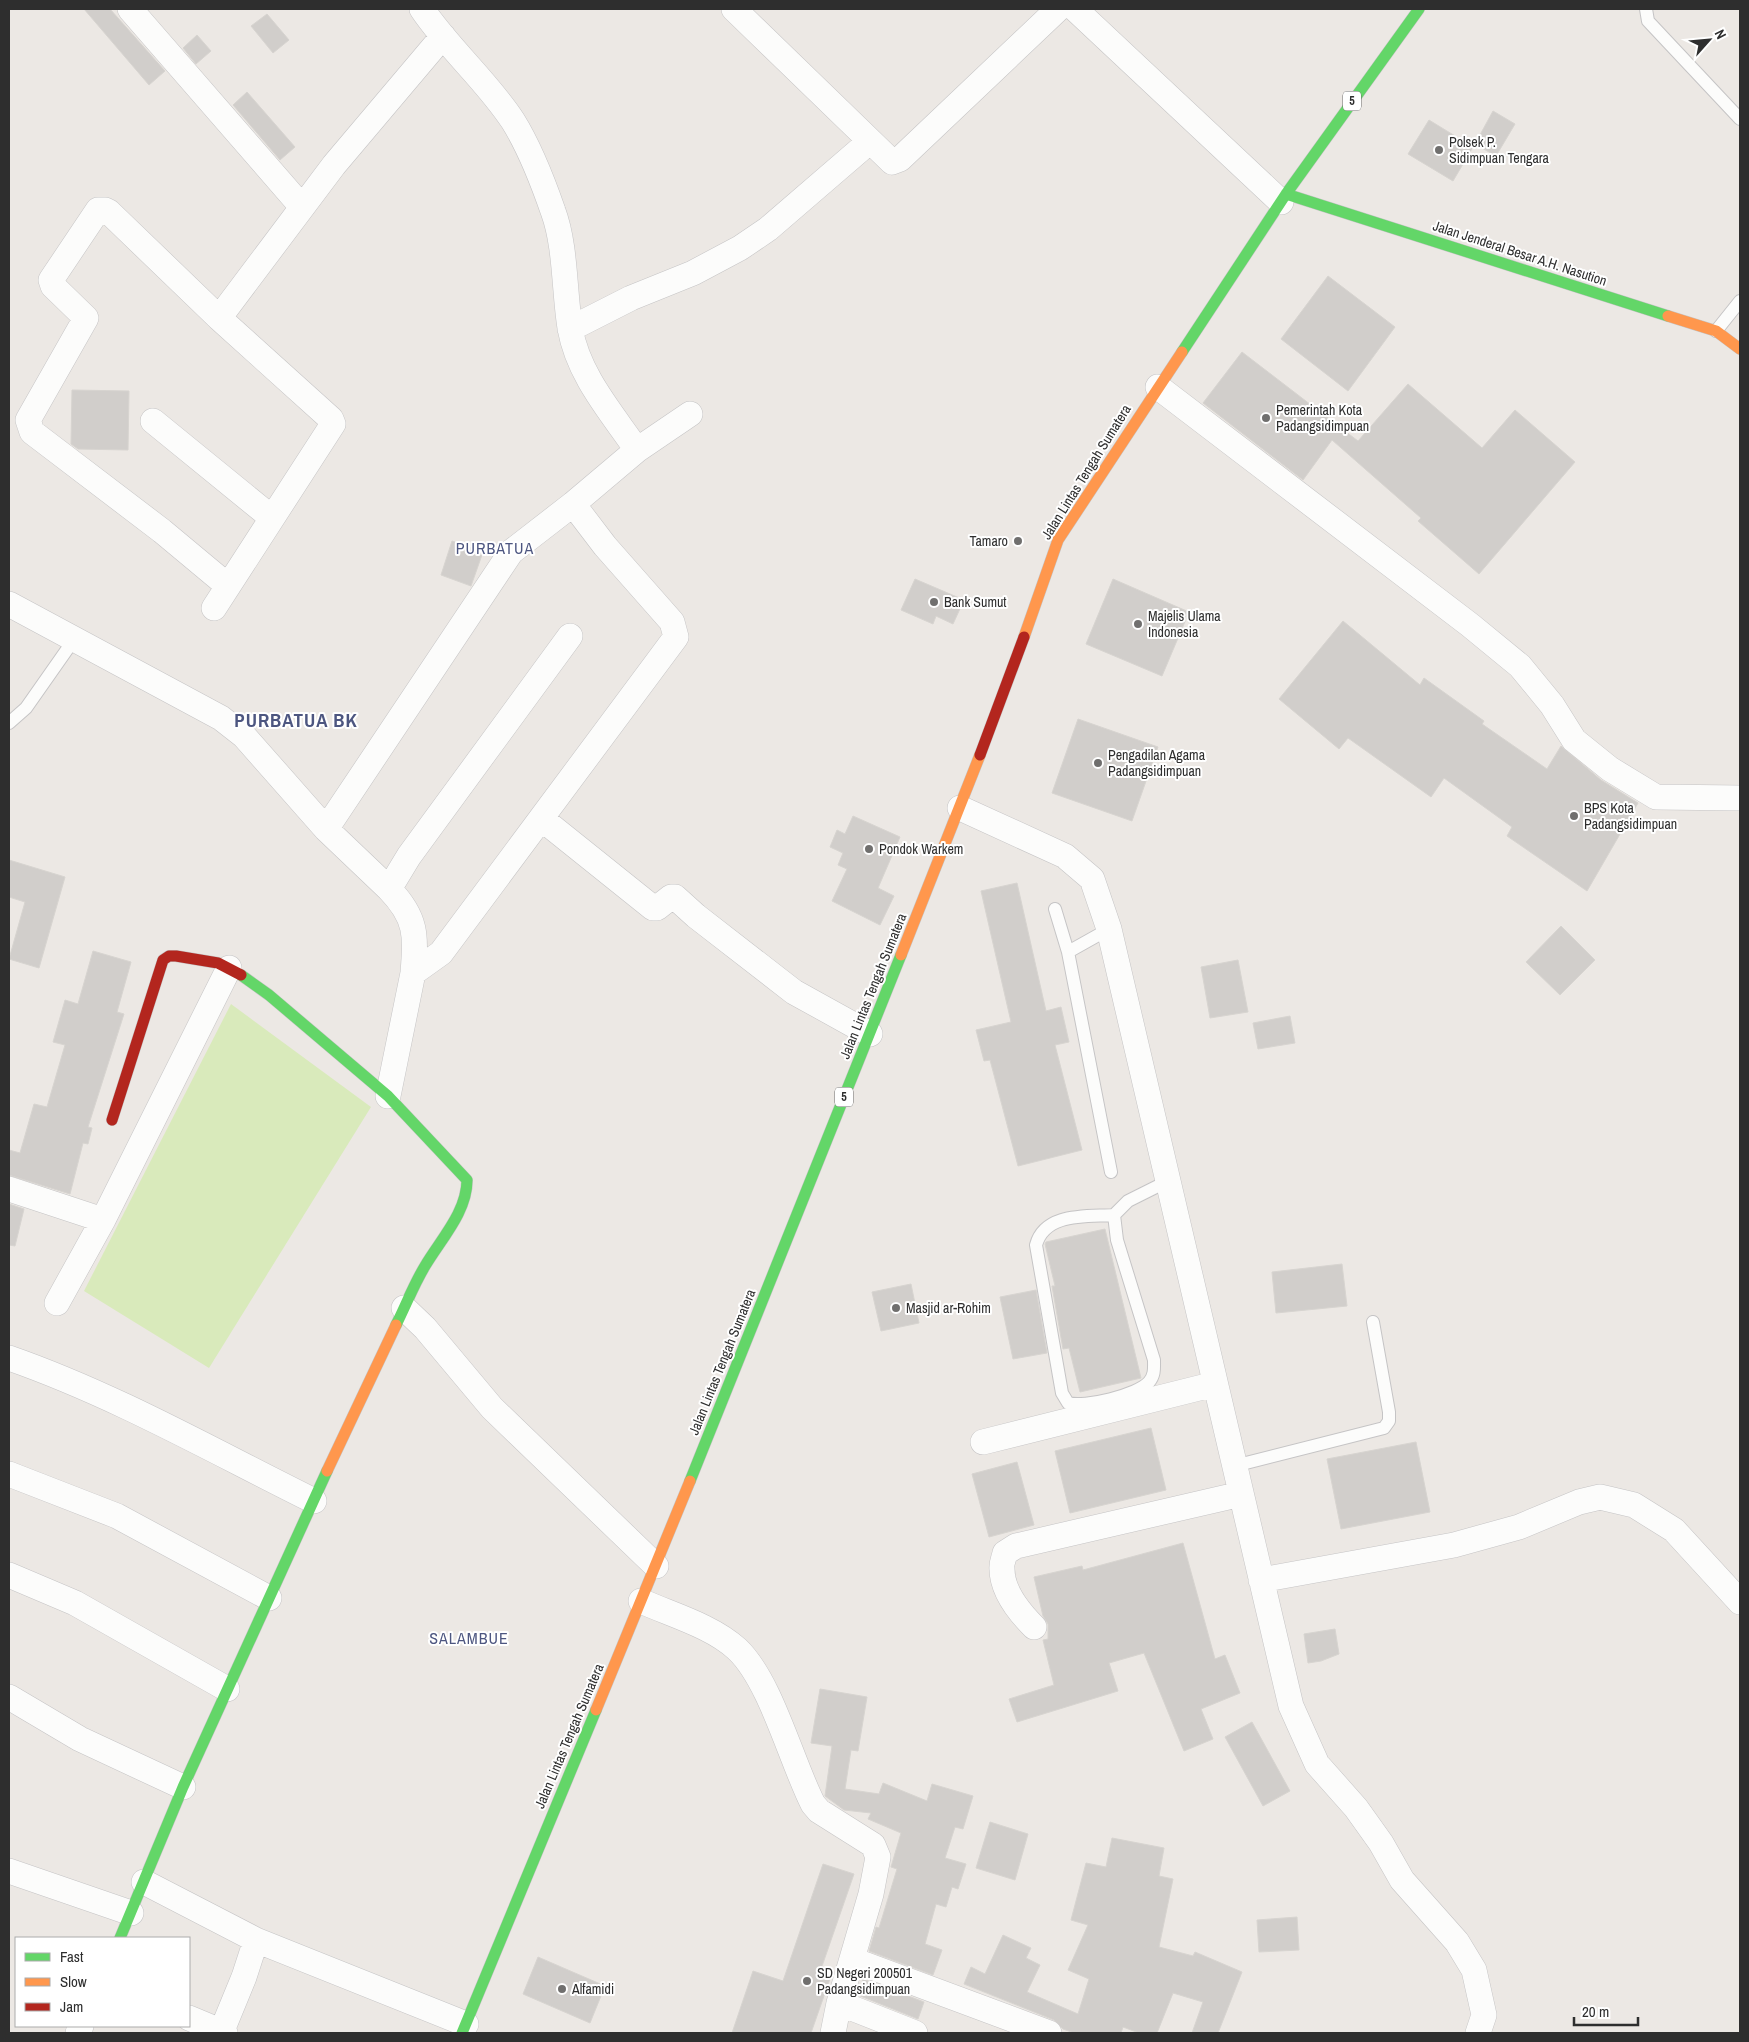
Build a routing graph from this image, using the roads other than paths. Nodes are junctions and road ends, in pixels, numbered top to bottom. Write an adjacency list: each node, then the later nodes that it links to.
1 (130, 9): 12 (street)
2 (422, 9): 8 (street)
3 (734, 9): 10 (street)
4 (1058, 9): 10 (street)
5 (1075, 9): 11 (street)
6 (1646, 9): 9 (lane)
7 (1409, 12): 11 (main road, Jalan Lintas Tengah Sumatera / 5)
8 (443, 36): 12 (street); 15 (street)
9 (1740, 119)
10 (869, 142): 15 (street)
11 (1284, 198): 16 (main road, Jalan Jenderal Besar A.H. Nasution); 18 (main road, Jalan Lintas Tengah Sumatera / 5)
12 (302, 207): 14 (street)
13 (1740, 301): 16 (lane)
14 (219, 318): 23 (street); 24 (street)
15 (570, 329): 21 (street)
16 (1716, 331): 17 (main road, Jalan Jenderal Besar A.H. Nasution)
17 (1740, 349)
18 (1158, 387): 30 (street); 31 (main road, Jalan Lintas Tengah Sumatera / 5)
19 (690, 414): 21 (street)
20 (153, 421): 23 (street)
21 (637, 450): 22 (street)
22 (573, 504): 32 (street); 33 (street)
23 (272, 518): 24 (street)
24 (228, 586): 26 (street)
25 (9, 604): 28 (street)
26 (214, 608)
27 (570, 636): 34 (street)
28 (73, 641): 29 (lane); 33 (street)
29 (9, 723)
30 (1740, 798)
31 (960, 808): 36 (street); 40 (main road, Jalan Lintas Tengah Sumatera / 5)
32 (542, 819): 39 (street); 40 (street)
33 (326, 828): 34 (street)
34 (389, 889): 39 (street)
35 (1055, 909): 37 (lane)
36 (1109, 929): 37 (lane); 44 (street)
37 (1068, 952): 43 (lane)
38 (228, 968): 41 (main road); 42 (main road); 47 (street)
39 (413, 973): 41 (street)
40 (870, 1034): 58 (main road, Jalan Lintas Tengah Sumatera / 5)
41 (388, 1096): 49 (main road)
42 (112, 1120)
43 (1111, 1172)
44 (1168, 1181): 46 (lane); 52 (street)
45 (9, 1189): 47 (street)
46 (1114, 1215): 46 (lane)
47 (104, 1220): 48 (street)
48 (57, 1303)
49 (404, 1308): 57 (main road); 58 (street)
50 (1373, 1322): 54 (lane)
51 (9, 1358): 57 (street)
52 (1215, 1384): 53 (street); 54 (street)
53 (983, 1442)
54 (1234, 1466): 56 (street)
55 (9, 1474): 61 (street)
56 (1241, 1494): 60 (street); 64 (street)
57 (314, 1500): 61 (main road)
58 (656, 1566): 62 (main road, Jalan Lintas Tengah Sumatera / 5)
59 (9, 1575): 65 (street)
60 (1261, 1580): 63 (street); 81 (street)
61 (269, 1598): 65 (main road)
62 (641, 1602): 73 (street); 76 (main road, Jalan Lintas Tengah Sumatera / 5)
63 (1740, 1602)
64 (1034, 1627)
65 (227, 1690): 67 (main road)
66 (9, 1697): 67 (street)
67 (183, 1787): 69 (main road)
68 (9, 1871): 70 (street)
69 (144, 1882): 70 (main road); 72 (street)
70 (131, 1913): 71 (main road)
71 (120, 1937)
72 (256, 1940): 76 (street); 77 (street)
73 (853, 1960): 74 (street); 80 (street)
74 (839, 2003): 78 (street); 79 (street)
75 (190, 2018): 77 (street)
76 (464, 2028)
77 (222, 2033)
78 (834, 2033)
79 (915, 2033)
80 (1049, 2033)
81 (1478, 2033)

